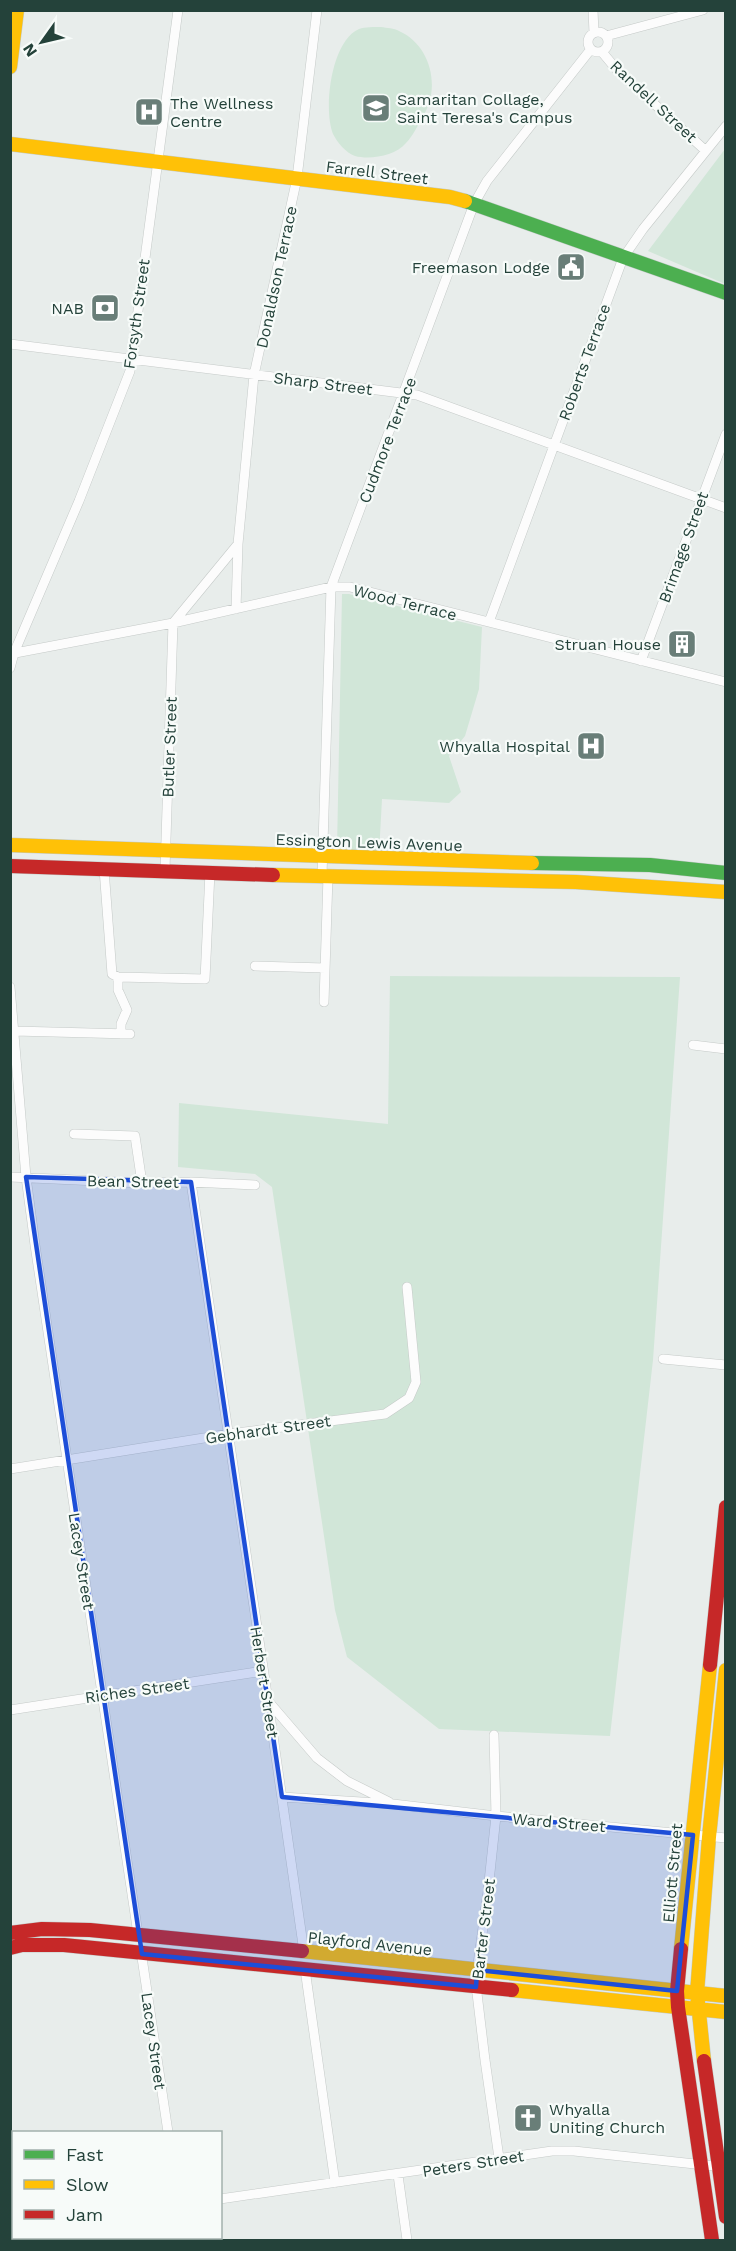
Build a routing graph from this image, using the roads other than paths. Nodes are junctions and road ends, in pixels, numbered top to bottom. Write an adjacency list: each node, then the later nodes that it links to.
1 (17, 10): 10 (main road)
2 (178, 10): 14 (street, Forsyth Street)
3 (317, 10): 15 (street, Donaldson Terrace)
4 (593, 10): 6 (street)
5 (703, 10): 7 (street)
6 (594, 33): 7 (street); 8 (street)
7 (606, 36): 9 (street)
8 (591, 49): 9 (street); 16 (street, Cudmore Terrace)
9 (602, 52): 13 (street, Randell Street)
10 (10, 67)
11 (726, 126): 13 (street, Roberts Terrace)
12 (10, 144): 14 (main road, Farrell Street)
13 (706, 151): 17 (street, Roberts Terrace)
14 (156, 162): 15 (main road, Farrell Street); 20 (street, Forsyth Street)
15 (297, 178): 16 (main road, Farrell Street); 21 (street, Donaldson Terrace)
16 (474, 204): 17 (main road, Farrell Street); 22 (street, Cudmore Terrace)
17 (623, 258): 18 (main road, Farrell Street); 24 (street, Roberts Terrace)
18 (726, 293)
19 (10, 344): 20 (street, Sharp Street)
20 (131, 360): 21 (street, Sharp Street); 32 (street, Forsyth Street)
21 (254, 375): 22 (street, Sharp Street); 27 (street, Donaldson Terrace)
22 (405, 393): 24 (street, Sharp Street); 28 (street, Cudmore Terrace)
23 (726, 434): 25 (street, Brimage Street)
24 (553, 445): 25 (street, Sharp Street); 30 (street, Roberts Terrace)
25 (701, 499): 26 (street, Sharp Street); 33 (street, Brimage Street)
26 (726, 508)
27 (238, 543): 29 (street, Donaldson Terrace); 31 (street)
28 (331, 587): 29 (street, Wood Terrace); 30 (street, Wood Terrace); 38 (street, Cudmore Terrace)
29 (236, 609): 31 (street, Wood Terrace)
30 (489, 622): 33 (street, Wood Terrace)
31 (174, 623): 32 (street, Wood Terrace); 37 (street, Butler Street)
32 (12, 654): 34 (street, Forsyth Street)
33 (641, 661): 35 (street, Wood Terrace)
34 (10, 668)
35 (726, 682)
36 (10, 845): 37 (main road, Essington Lewis Avenue)
37 (165, 849): 38 (main road, Essington Lewis Avenue); 41 (street, Butler Street)
38 (323, 857): 43 (main road, Essington Lewis Avenue); 44 (street, Cudmore Terrace)
39 (10, 866): 40 (main road, Essington Lewis Avenue)
40 (104, 869): 41 (main road, Essington Lewis Avenue); 48 (street)
41 (165, 870): 42 (main road, Essington Lewis Avenue)
42 (210, 872): 44 (main road, Essington Lewis Avenue); 48 (street)
43 (726, 873)
44 (325, 876): 45 (main road, Essington Lewis Avenue); 47 (street, Cudmore Terrace)
45 (726, 892)
46 (255, 966): 47 (street)
47 (325, 968): 50 (street, Cudmore Terrace)
48 (118, 977): 51 (street)
49 (10, 987): 51 (street, Lacey Street)
50 (324, 1002)
51 (14, 1031): 56 (street, Lacey Street)
52 (693, 1045): 53 (street)
53 (726, 1049)
54 (74, 1134): 58 (street)
55 (10, 1177): 56 (street, Bean Street)
56 (26, 1177): 58 (street, Bean Street); 64 (street, Lacey Street)
57 (191, 1182): 58 (street, Bean Street); 59 (street, Bean Street); 63 (street, Herbert Street)
58 (142, 1184)
59 (255, 1185)
60 (407, 1287): 63 (street, Gebhardt Street)
61 (663, 1359): 62 (street)
62 (726, 1365)
63 (229, 1434): 64 (street, Gebhardt Street); 67 (street, Herbert Street)
64 (67, 1460): 65 (street, Gebhardt Street); 70 (street, Lacey Street)
65 (10, 1469)
66 (725, 1516): 69 (main road, Elliott Street)
67 (264, 1671): 70 (street, Riches Street); 71 (street, Herbert Street)
68 (725, 1677): 69 (street); 78 (main road, Elliott Street)
69 (708, 1681): 77 (main road, Elliott Street)
70 (102, 1695): 72 (street, Riches Street); 83 (street, Lacey Street)
71 (268, 1701): 74 (street, Herbert Street); 75 (street, Ward Street)
72 (10, 1710)
73 (494, 1735): 76 (street, Barter Street)
74 (282, 1797): 75 (street, Ward Street); 85 (street, Herbert Street)
75 (393, 1804): 76 (street, Ward Street)
76 (496, 1816): 77 (street, Ward Street); 87 (street, Barter Street)
77 (693, 1835): 78 (street, Ward Street); 91 (main road, Elliott Street)
78 (709, 1837): 79 (street, Ward Street); 92 (main road, Elliott Street)
79 (726, 1838)
80 (10, 1927): 81 (main road)
81 (27, 1930): 82 (main road, Playford Avenue); 83 (main road, Playford Avenue)
82 (10, 1933)
83 (138, 1934): 85 (main road, Playford Avenue); 86 (street, Lacey Street)
84 (10, 1950): 86 (main road, Playford Avenue)
85 (304, 1952): 87 (main road, Playford Avenue); 88 (street, Herbert Street)
86 (142, 1954): 88 (main road, Playford Avenue); 98 (street, Lacey Street)
87 (477, 1970): 89 (main road, Playford Avenue); 90 (street, Barter Street)
88 (305, 1971): 90 (main road, Playford Avenue); 103 (street, Herbert Street)
89 (578, 1981): 91 (main road, Playford Avenue); 94 (main road)
90 (476, 1987): 94 (main road, Playford Avenue); 99 (street, Barter Street)
91 (677, 1991): 92 (main road, Playford Avenue); 95 (main road, Elliott Street)
92 (697, 1993): 93 (main road, Playford Avenue); 96 (main road, Elliott Street)
93 (726, 1996)
94 (577, 1997): 95 (main road, Playford Avenue)
95 (678, 2007): 96 (main road, Playford Avenue); 100 (main road, Elliott Street)
96 (697, 2009): 97 (main road, Playford Avenue); 101 (main road, Elliott Street)
97 (726, 2012)
98 (168, 2131)
99 (499, 2158): 100 (street, Peters Street); 102 (street, Peters Street)
100 (700, 2164): 101 (street, Peters Street); 107 (main road, Elliott Street)
101 (722, 2167): 105 (main road, Elliott Street)
102 (398, 2175): 103 (street, Peters Street); 106 (street)
103 (335, 2183): 104 (street, Peters Street)
104 (222, 2199)
105 (726, 2217)
106 (407, 2241)
107 (712, 2241)

